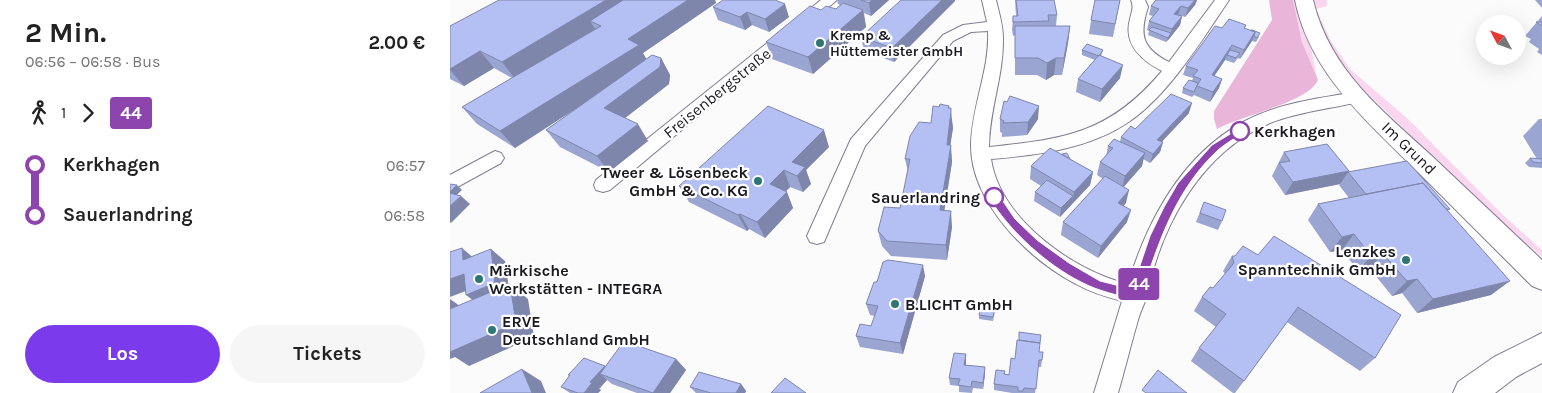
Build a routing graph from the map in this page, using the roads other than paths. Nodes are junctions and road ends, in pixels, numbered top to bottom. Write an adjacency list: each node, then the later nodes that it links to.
1 (830, 0): 12 (street, Freisenbergstraße)
2 (989, 0): 6 (street)
3 (1138, 0): 7 (street)
4 (1222, 0): 7 (street)
5 (1304, 0): 8 (main road, Im Grund)
6 (995, 26): 9 (street); 13 (street)
7 (1171, 69): 9 (street)
8 (1356, 97): 14 (main road, Im Grund); 15 (street)
9 (981, 154): 15 (street)
10 (495, 158): 11 (street)
11 (450, 184)
12 (603, 186)
13 (817, 236)
14 (1542, 278)
15 (1136, 295): 17 (street)
16 (1542, 347): 18 (main road)
17 (1106, 393)
18 (1469, 393)

